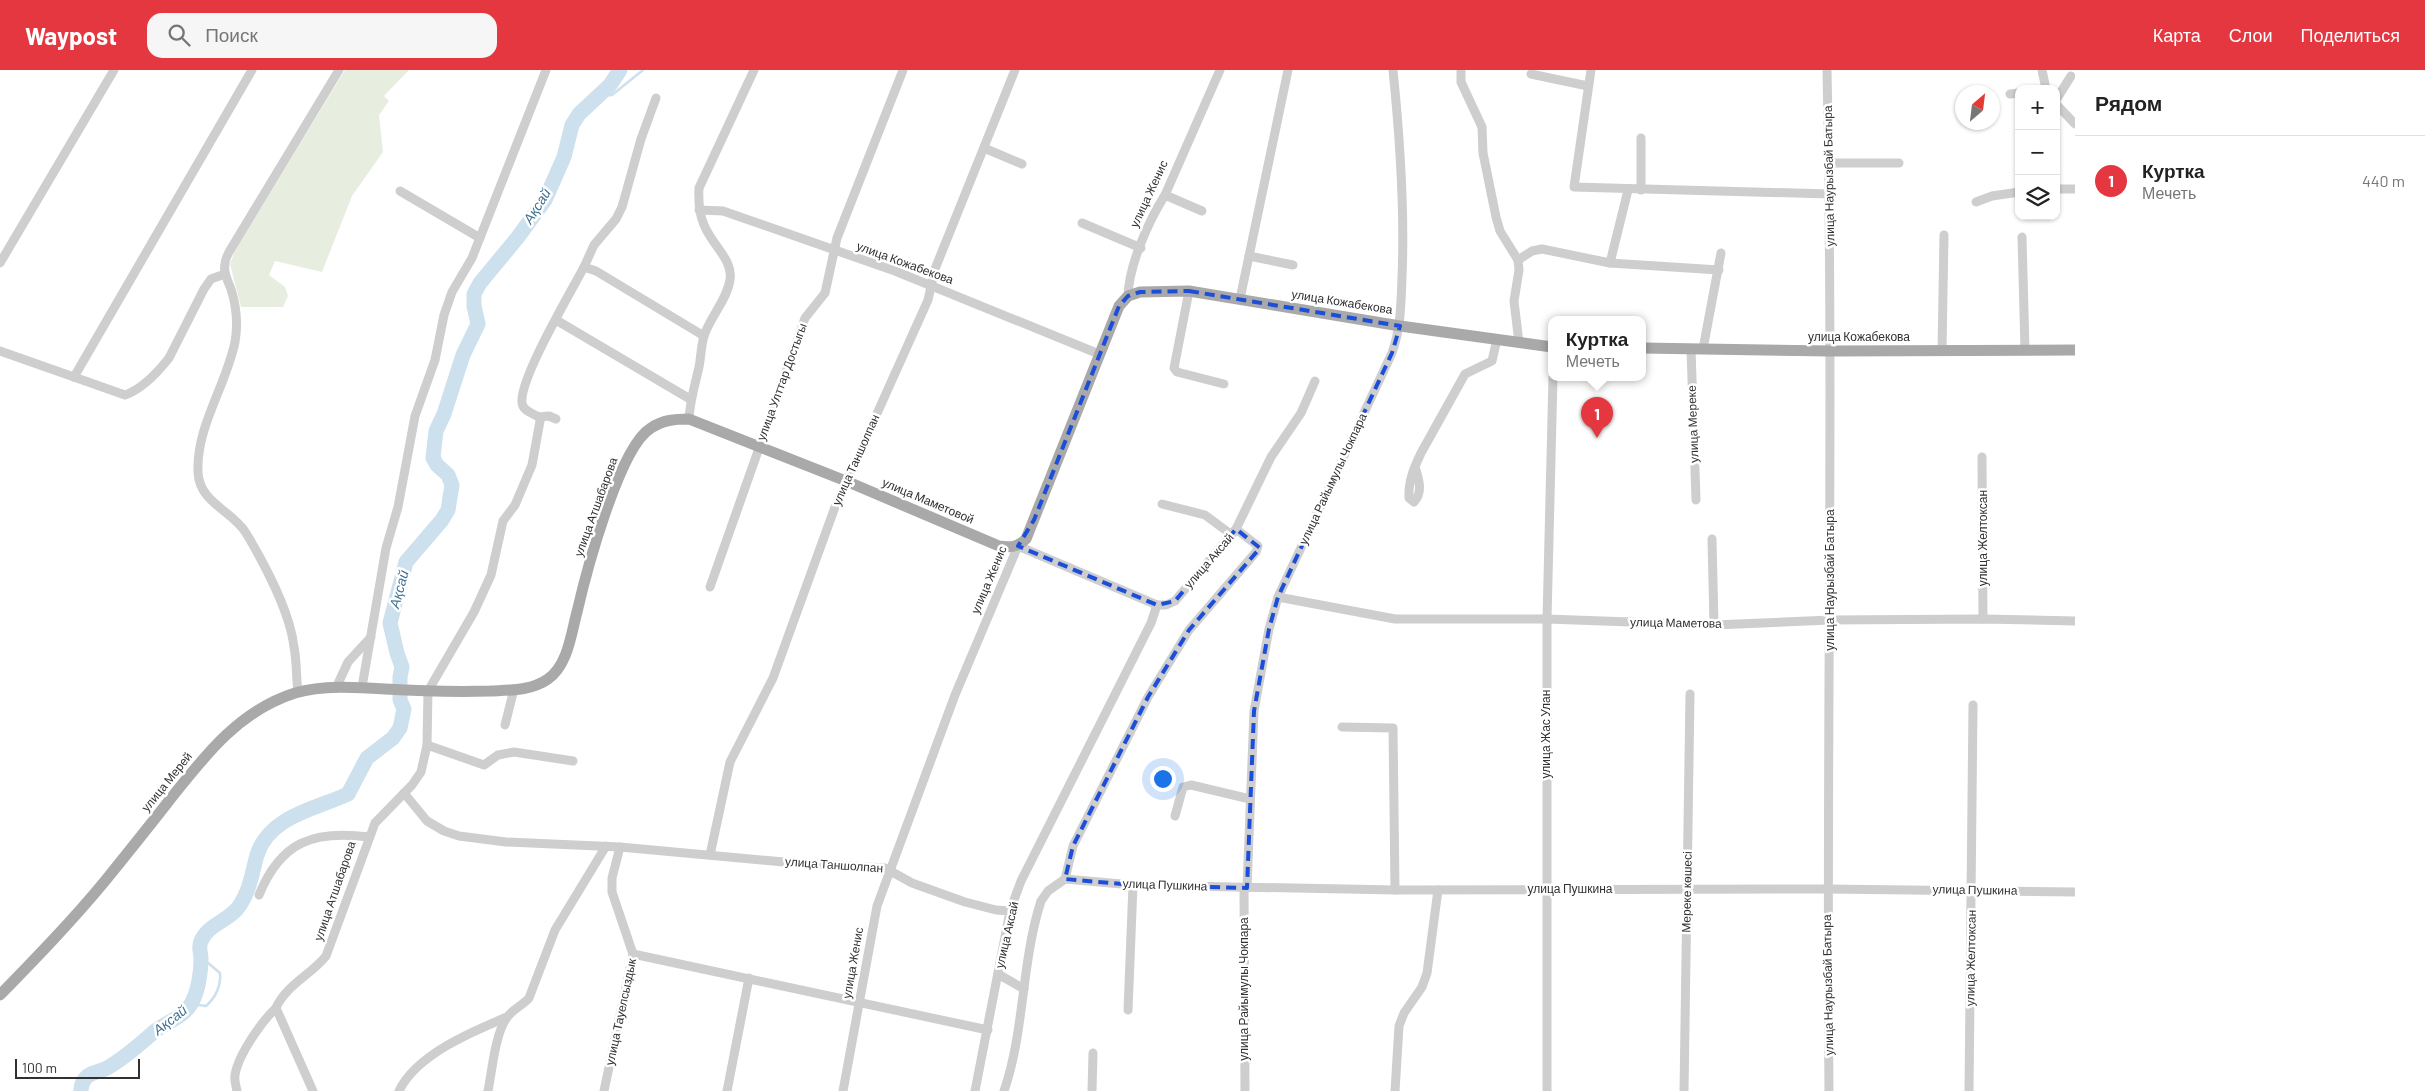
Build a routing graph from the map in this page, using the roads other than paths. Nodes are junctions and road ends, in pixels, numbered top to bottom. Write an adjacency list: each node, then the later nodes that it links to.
1 (114, 70): 48 (street)
2 (252, 70): 73 (street)
3 (339, 70): 53 (street)
4 (546, 70): 41 (street)
5 (754, 70): 37 (street)
6 (903, 70): 44 (street, улица Улттар Достыгы)
7 (1015, 70): 24 (street, улица Таншолпан)
8 (1220, 70): 35 (street, улица Женис)
9 (1288, 70): 46 (street)
10 (1394, 70): 59 (street, улица Райымулы Чокпара)
11 (1461, 70): 47 (street)
12 (1591, 70): 18 (street)
13 (1827, 70): 25 (street, улица Наурызбай Батыра)
14 (2042, 70): 17 (street)
15 (1531, 74): 18 (street)
16 (2071, 76): 19 (street)
17 (2045, 85)
18 (1588, 86): 30 (street)
19 (2060, 95)
20 (656, 98): 51 (street)
21 (2060, 107): 22 (street)
22 (2075, 124)
23 (1641, 138): 31 (street)
24 (984, 148): 27 (street); 54 (street, улица Таншолпан)
25 (1829, 163): 26 (street); 34 (street, улица Наурызбай Батыра)
26 (1899, 163)
27 (1022, 164)
28 (2060, 188): 29 (street)
29 (2075, 189)
30 (1628, 190): 31 (street); 49 (street)
31 (1641, 190): 34 (street)
32 (400, 191): 41 (street)
33 (2015, 193): 36 (street)
34 (1830, 194): 70 (street, улица Наурызбай Батыра)
35 (1165, 195): 38 (street); 43 (street, улица Женис)
36 (1976, 202)
37 (699, 210): 44 (street, улица Кожабекова); 60 (street)
38 (1202, 211)
39 (1082, 223): 43 (street)
40 (1944, 235): 71 (street)
41 (480, 238): 98 (street)
42 (2022, 238): 67 (street)
43 (1141, 248): 56 (street, улица Женис)
44 (835, 252): 54 (street, улица Кожабекова); 81 (street, улица Улттар Достыгы)
45 (1721, 253): 52 (street)
46 (1249, 256): 50 (street); 57 (street)
47 (1518, 260): 49 (street); 62 (street)
48 (0, 263)
49 (1610, 263): 52 (street)
50 (1293, 264)
51 (584, 267): 58 (street); 60 (street)
52 (1719, 270): 66 (street)
53 (225, 274): 73 (street); 104 (street)
54 (931, 286): 72 (street, улица Кожабекова); 84 (street, улица Таншолпан)
55 (1189, 291): 56 (main road, улица Кожабекова); 57 (main road, улица Кожабекова); 76 (street)
56 (1128, 296): 72 (main road, улица Женис)
57 (1240, 299): 59 (main road, улица Кожабекова)
58 (556, 320): 77 (street); 78 (street)
59 (1400, 326): 61 (main road, улица Кожабекова); 91 (street, улица Райымулы Чокпара)
60 (704, 336): 77 (street)
61 (1497, 340): 62 (main road, улица Кожабекова); 83 (street)
62 (1519, 343): 63 (main road, улица Кожабекова)
63 (1548, 347)
64 (1646, 348): 65 (main road, улица Кожабекова)
65 (1690, 349): 66 (main road, улица Кожабекова); 85 (street, улица Мереке)
66 (1703, 349): 70 (main road, улица Кожабекова)
67 (2025, 350): 68 (main road, улица Кожабекова); 71 (main road, улица Кожабекова)
68 (2075, 350)
69 (0, 351): 73 (street)
70 (1831, 351): 71 (main road, улица Кожабекова); 95 (street, улица Наурызбай Батыра)
71 (1942, 351)
72 (1099, 354): 89 (main road, улица Женис)
73 (74, 377)
74 (1315, 381): 87 (street)
75 (1553, 381): 93 (street, улица Жас Улан)
76 (1224, 384)
77 (690, 399): 80 (street)
78 (539, 417): 79 (street); 103 (street)
79 (556, 419)
80 (689, 419): 81 (main road, улица Маметовой); 101 (main road, улица Атшабарова)
81 (758, 447): 84 (main road, улица Маметовой); 90 (street, улица Улттар Достыгы)
82 (1982, 457): 94 (street, улица Желтоксан)
83 (1414, 466)
84 (846, 481): 89 (main road, улица Маметовой); 117 (street, улица Таншолпан)
85 (1696, 500)
86 (1162, 504): 87 (street)
87 (1234, 532): 92 (street, улица Аксай); 119 (street, улица Аксай)
88 (1712, 539): 97 (street)
89 (1018, 546): 92 (street, улица Маметовой); 118 (street, улица Женис)
90 (710, 587)
91 (1278, 597): 93 (street, улица Маметова); 112 (street, улица Райымулы Чокпара)
92 (1157, 605): 130 (street, улица Аксай)
93 (1547, 619): 97 (street, улица Маметова); 122 (street, улица Жас Улан)
94 (1984, 619): 95 (street, улица Маметова); 96 (street, улица Маметова)
95 (1830, 620): 97 (street, улица Маметова); 124 (street, улица Наурызбай Батыра)
96 (2075, 622)
97 (1714, 625)
98 (371, 637): 99 (street); 100 (street)
99 (362, 687): 100 (main road, улица Мерей); 102 (main road, улица Мерей)
100 (336, 688): 104 (main road, улица Мерей)
101 (514, 689): 103 (main road, улица Атшабарова); 107 (street)
102 (410, 690): 103 (main road, улица Атшабарова)
103 (428, 691): 109 (street, улица Атшабарова)
104 (298, 692): 135 (main road, улица Мерей)
105 (1690, 694): 123 (street, Мереке көшесі)
106 (1973, 705): 127 (street, улица Желтоксан)
107 (505, 725)
108 (1342, 727): 125 (street)
109 (427, 745): 110 (street); 111 (street, улица Атшабарова)
110 (573, 761)
111 (404, 793): 114 (street, улица Атшабарова); 115 (street, улица Таншолпан)
112 (1250, 799): 113 (street); 121 (street, улица Райымулы Чокпара)
113 (1175, 816)
114 (369, 837): 129 (street); 137 (street, улица Атшабарова)
115 (606, 846): 116 (street, улица Таншолпан); 139 (street)
116 (620, 847): 117 (street, улица Таншолпан); 131 (street, улица Тауелсыздык)
117 (710, 855): 118 (street, улица Таншолпан)
118 (892, 870): 130 (street, улица Таншолпан); 136 (street, улица Женис)
119 (1065, 879): 120 (street, улица Пушкина); 134 (street, улица Аксай)
120 (1133, 885): 121 (street, улица Пушкина); 138 (street)
121 (1246, 887): 125 (street, улица Пушкина); 152 (street, улица Райымулы Чокпара)
122 (1546, 889): 123 (street, улица Пушкина); 126 (street, улица Пушкина); 154 (street, улица Жас Улан)
123 (1688, 889): 124 (street, улица Пушкина); 155 (street, Мереке көшесі)
124 (1827, 889): 127 (street, улица Пушкина); 156 (street, улица Наурызбай Батыра)
125 (1395, 890): 126 (street, улица Пушкина)
126 (1438, 890): 153 (street)
127 (1971, 890): 128 (street, улица Пушкина); 157 (street, улица Желтоксан)
128 (2075, 892)
129 (259, 895)
130 (1010, 910): 132 (street, улица Аксай)
131 (633, 954): 133 (street); 146 (street, улица Тауелсыздык)
132 (998, 974): 134 (street); 140 (street, улица Аксай)
133 (748, 978): 136 (street); 147 (street)
134 (1024, 989): 150 (street, улица Аксай)
135 (0, 995)
136 (860, 1002): 140 (street); 148 (street, улица Женис)
137 (276, 1008): 142 (street, улица Атшабарова); 143 (street)
138 (1128, 1010)
139 (507, 1017): 144 (street); 145 (street)
140 (988, 1030): 149 (street, улица Аксай)
141 (1093, 1053): 151 (street)
142 (237, 1091)
143 (313, 1091)
144 (398, 1091)
145 (488, 1091)
146 (604, 1091)
147 (727, 1091)
148 (843, 1091)
149 (975, 1091)
150 (1004, 1091)
151 (1092, 1091)
152 (1245, 1091)
153 (1395, 1091)
154 (1547, 1091)
155 (1684, 1091)
156 (1829, 1091)
157 (1969, 1091)

